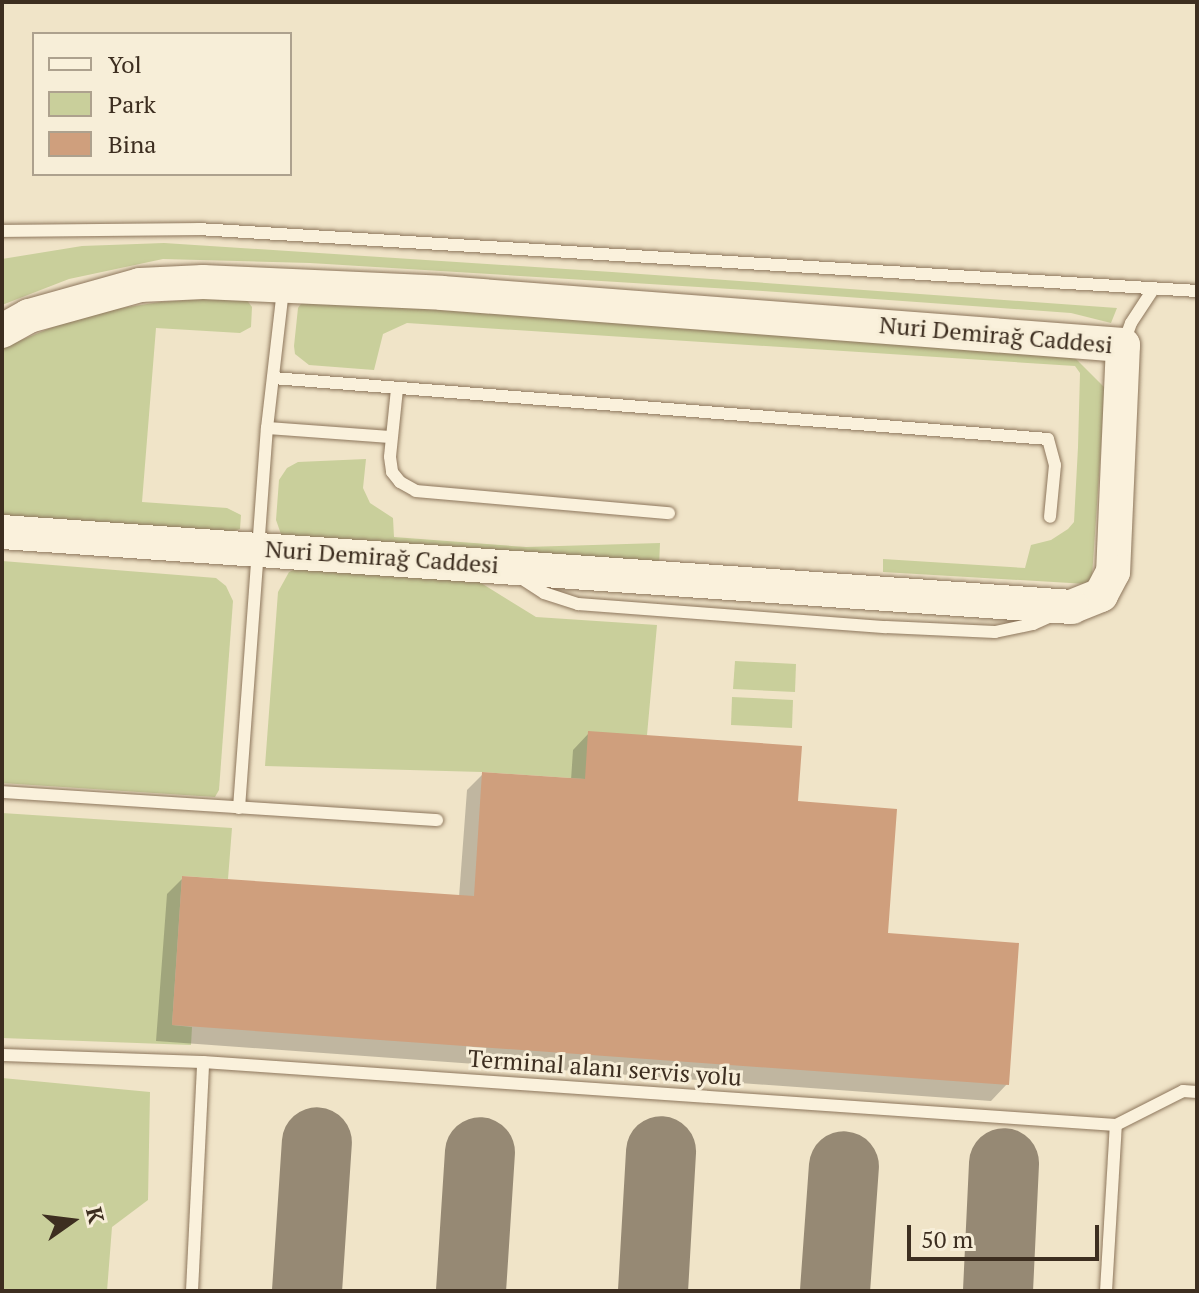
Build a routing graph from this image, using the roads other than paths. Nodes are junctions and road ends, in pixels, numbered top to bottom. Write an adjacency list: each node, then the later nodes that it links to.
1 (2, 231): 3 (lane)
2 (283, 288): 5 (main road, Nuri Demirağ Caddesi); 6 (main road, Nuri Demirağ Caddesi); 7 (lane)
3 (1154, 288): 4 (lane); 6 (lane)
4 (1197, 291)
5 (2, 331)
6 (1123, 345): 14 (main road, Nuri Demirağ Caddesi)
7 (273, 378): 8 (lane); 9 (lane)
8 (397, 389): 10 (lane); 12 (lane)
9 (267, 428): 10 (lane); 14 (lane)
10 (391, 437): 11 (lane)
11 (669, 513)
12 (1050, 517)
13 (2, 532): 14 (main road, Nuri Demirağ Caddesi)
14 (258, 549): 16 (lane)
15 (2, 792): 16 (lane)
16 (239, 808): 17 (lane)
17 (437, 820)
18 (2, 1055): 19 (lane, Terminal alanı servis yolu)
19 (203, 1062): 21 (lane, Terminal alanı servis yolu); 22 (lane)
20 (1197, 1092): 21 (lane)
21 (1116, 1125): 23 (lane)
22 (192, 1291)
23 (1106, 1291)

